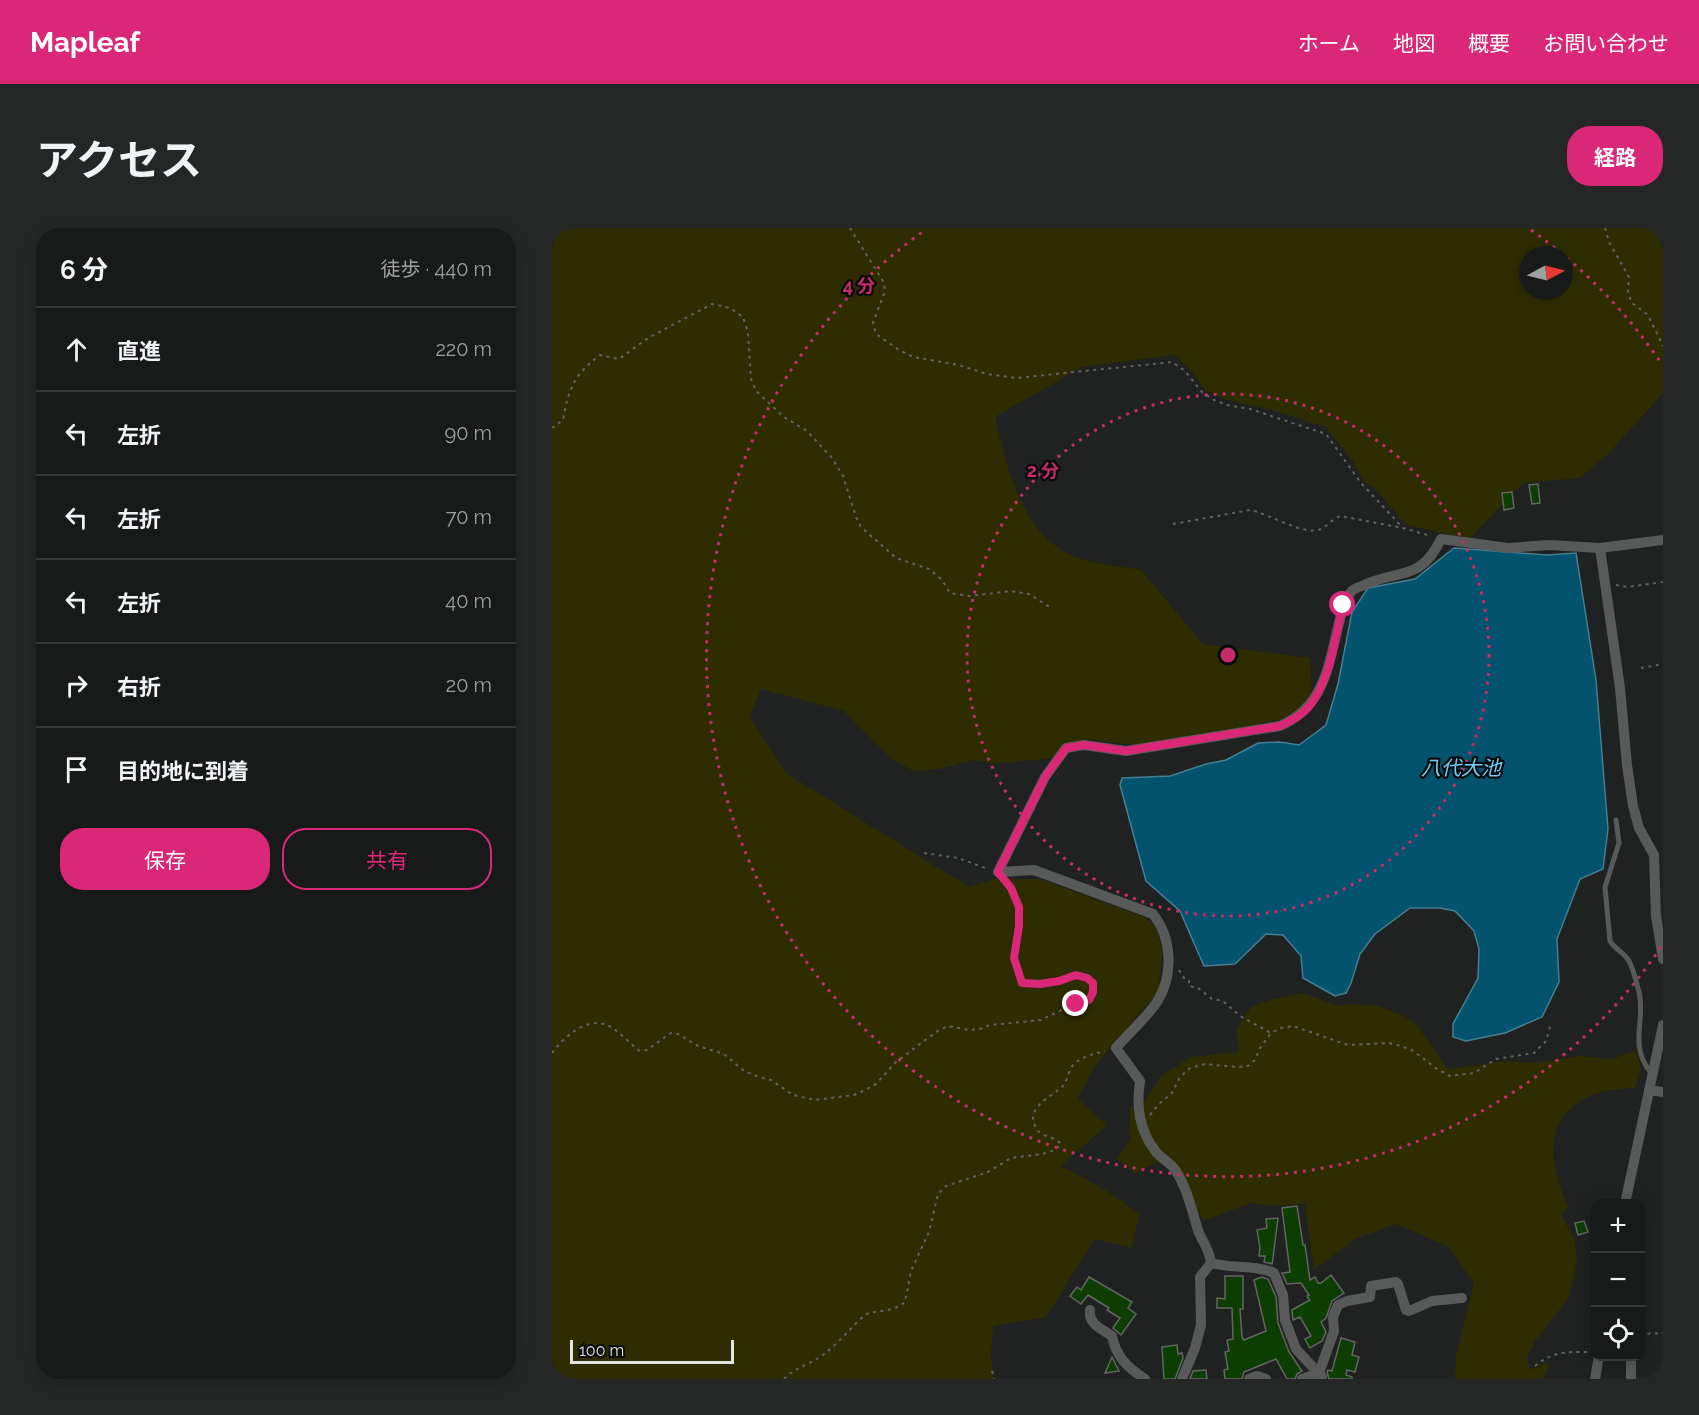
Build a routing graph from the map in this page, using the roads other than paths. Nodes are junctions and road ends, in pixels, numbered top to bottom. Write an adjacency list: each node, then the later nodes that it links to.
1 (1663, 540): 2 (street)
2 (1600, 548): 4 (street); 11 (street)
3 (1616, 819): 7 (lane)
4 (1659, 854): 5 (street)
5 (1663, 959)
6 (1663, 1025): 7 (street)
7 (1652, 1074): 8 (street)
8 (1649, 1090): 9 (street); 10 (street)
9 (1663, 1092)
10 (1626, 1199)
11 (1211, 1263): 16 (street); 18 (street)
12 (1462, 1298): 16 (street)
13 (1090, 1310): 17 (street)
14 (1598, 1361): 22 (street)
15 (1630, 1361): 23 (street)
16 (1321, 1376): 21 (street)
17 (1145, 1379)
18 (1182, 1379)
19 (1249, 1379): 20 (street)
20 (1266, 1379)
21 (1302, 1379)
22 (1595, 1379)
23 (1631, 1379)

